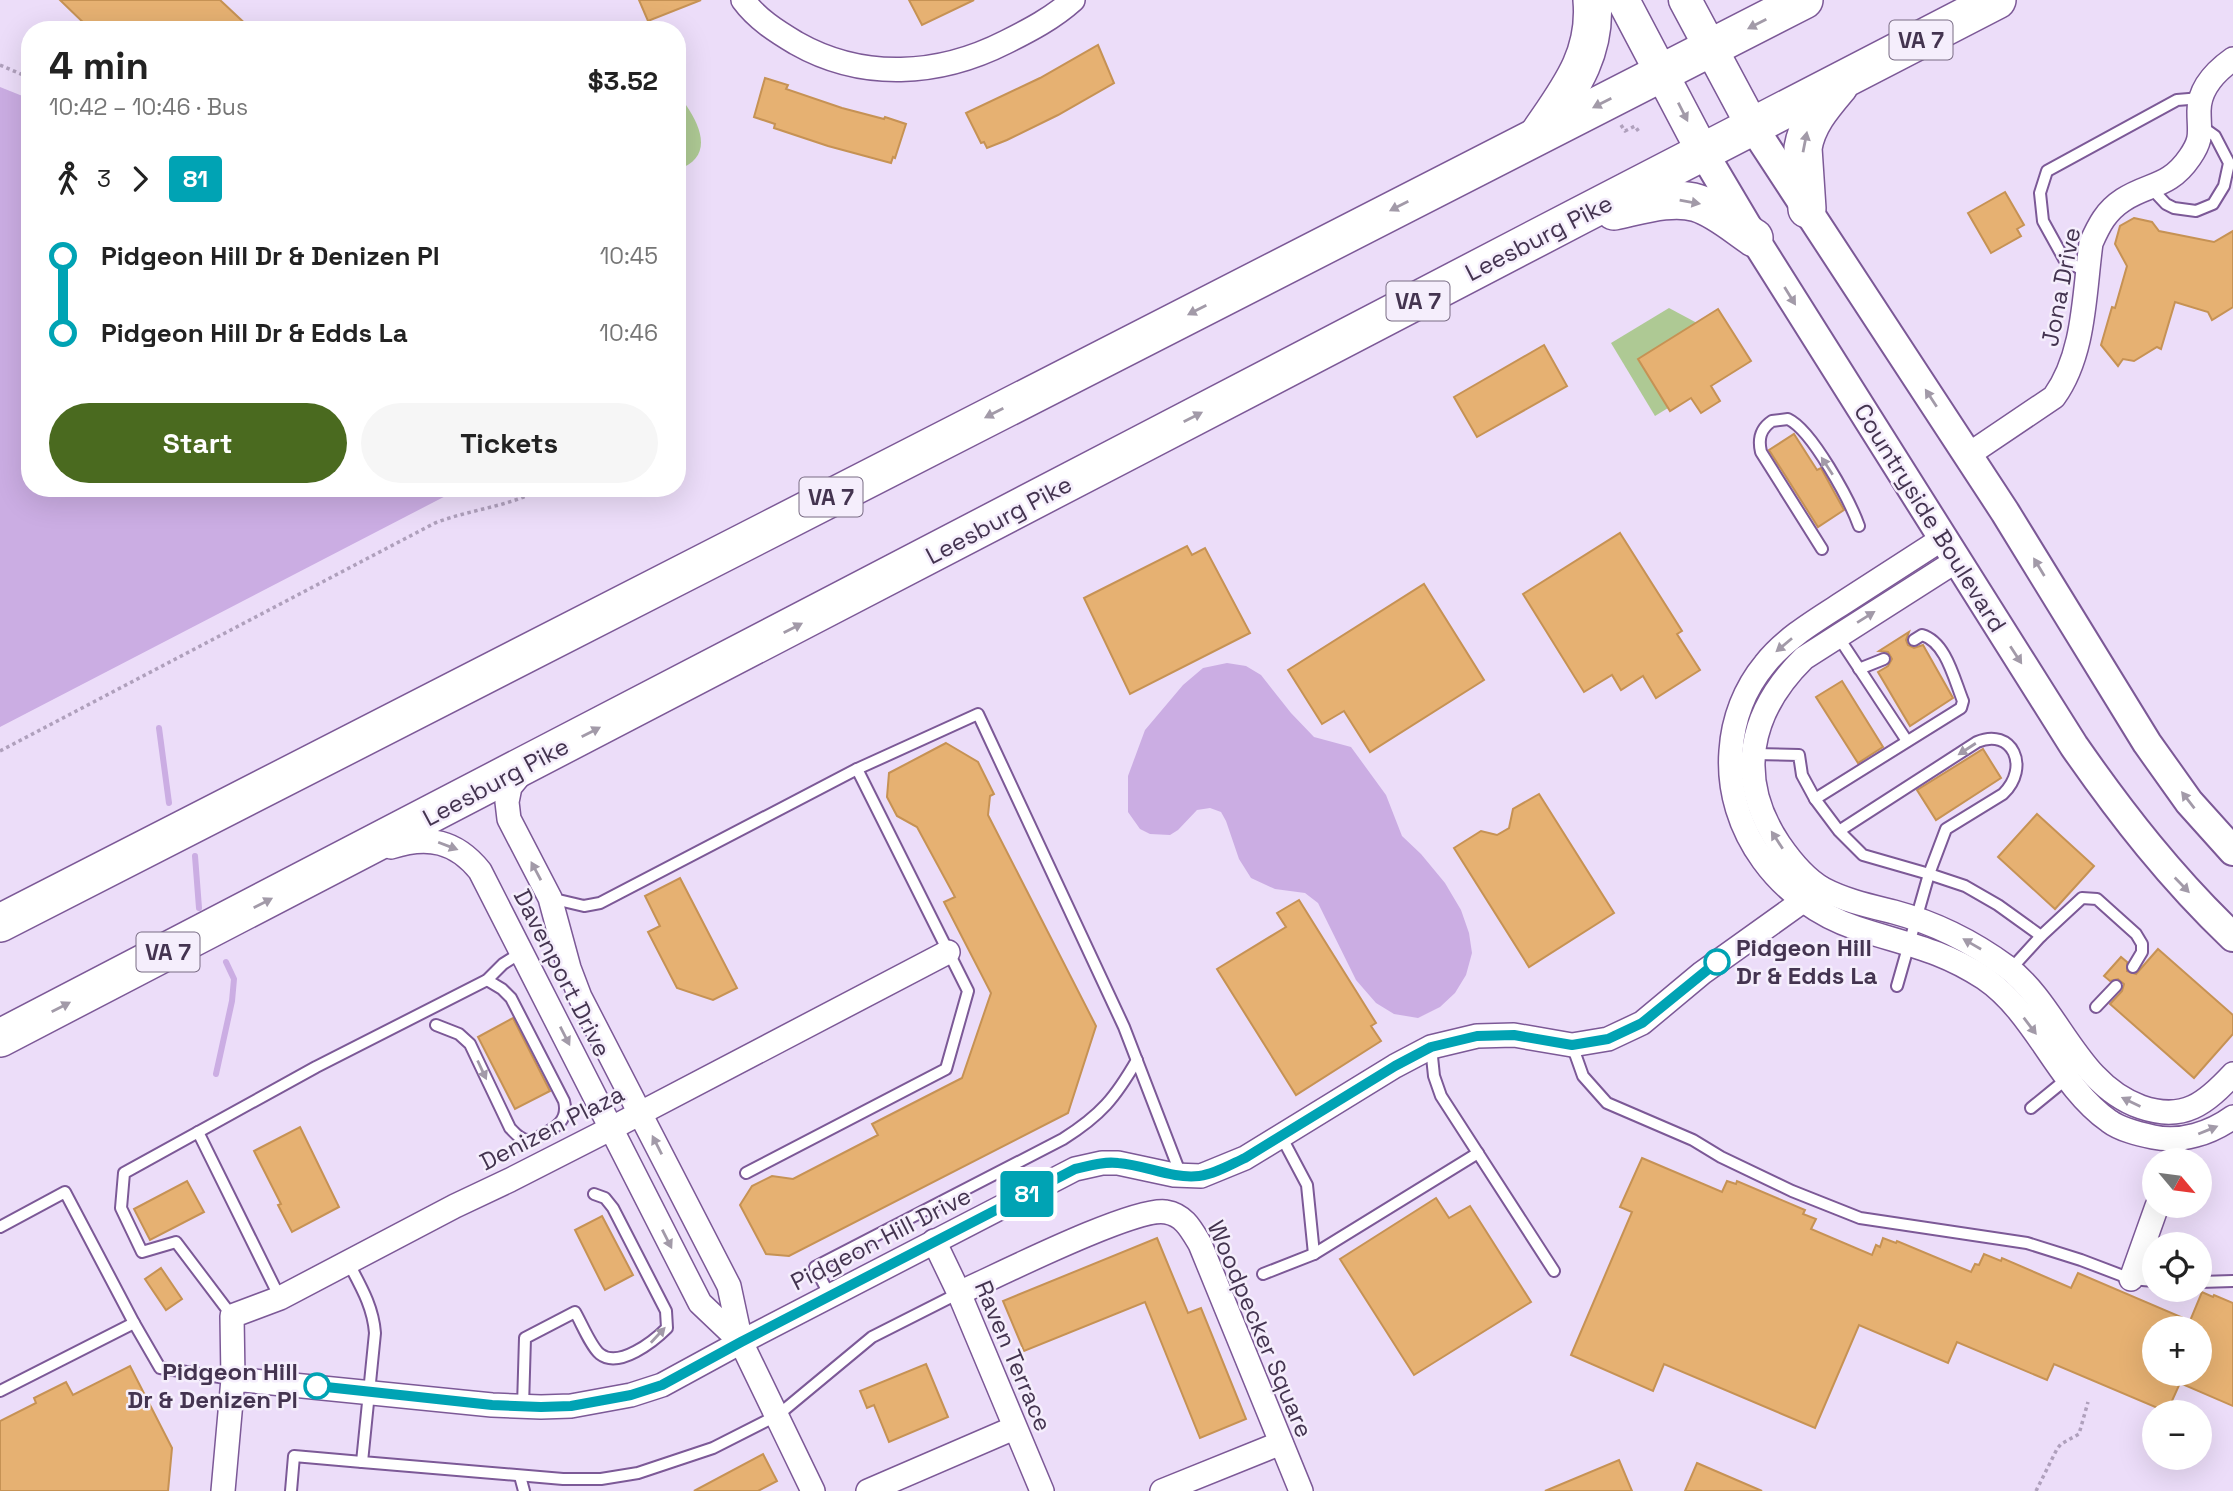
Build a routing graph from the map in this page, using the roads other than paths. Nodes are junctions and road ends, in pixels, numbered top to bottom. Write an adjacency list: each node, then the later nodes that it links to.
1 (743, 0): 2 (street)
2 (1073, 0)
3 (1592, 0): 15 (highway)
4 (1623, 0): 10 (main road, Countryside Boulevard)
5 (1685, 0): 8 (main road)
6 (1804, 0): 8 (highway, VA 7, one-way to 8)
7 (1997, 0): 11 (highway, Leesburg Pike / VA 7)
8 (1710, 49): 10 (highway, VA 7); 13 (main road)
9 (2233, 60): 12 (street)
10 (1663, 72): 15 (highway, VA 7, one-way to 15); 16 (main road, Countryside Boulevard, one-way to 16)
11 (1844, 79): 13 (highway, Leesburg Pike / VA 7); 18 (highway, one-way to 11)
12 (2201, 98): 14 (street, Jona Drive); 21 (lane)
13 (1753, 127): 16 (highway, Leesburg Pike / VA 7); 18 (street)
14 (2201, 130): 17 (street, Jona Drive); 17 (lane)
15 (1536, 137): 42 (highway, VA 7, one-way to 42)
16 (1703, 152): 19 (highway, Leesburg Pike / VA 7); 20 (street, Countryside Boulevard)
17 (2151, 188): 21 (street, Jona Drive)
18 (1807, 209): 22 (street, one-way to 18)
19 (1575, 219): 20 (highway, one-way to 20); 32 (highway, Leesburg Pike / VA 7, one-way to 19)
20 (1754, 238): 25 (street, Countryside Boulevard, one-way to 25)
21 (2087, 273): 22 (street, Jona Drive)
22 (1968, 455): 36 (street, one-way to 22)
23 (1859, 526): 24 (lane, one-way to 24)
24 (1822, 549)
25 (1949, 550): 26 (street, one-way to 25); 39 (street, one-way to 39); 44 (street, Countryside Boulevard, one-way to 44)
26 (1837, 635): 29 (lane); 31 (street)
27 (1914, 640): 30 (lane)
28 (1884, 659): 29 (lane)
29 (1859, 669): 30 (lane)
30 (1907, 741): 34 (lane)
31 (1754, 754): 34 (lane); 39 (street, one-way to 31)
32 (528, 765): 37 (highway, Leesburg Pike / VA 7); 40 (street, Davenport Drive, one-way to 32)
33 (857, 769): 40 (lane); 47 (lane); 58 (lane)
34 (1815, 799): 35 (lane)
35 (1839, 831): 38 (lane); 38 (lane, one-way to 35)
36 (2233, 851)
37 (335, 866): 46 (street, Davenport Drive, one-way to 46); 55 (highway, Leesburg Pike / VA 7, one-way to 37)
38 (1929, 874): 41 (lane); 43 (lane)
39 (1812, 894): 41 (street); 45 (street); 56 (street, Pidgeon Hill Drive)
40 (550, 898): 62 (street, Davenport Drive)
41 (1917, 919): 45 (lane); 49 (street, one-way to 41)
42 (0, 923)
43 (2042, 936): 48 (lane); 49 (lane)
44 (2233, 937)
45 (1910, 942): 51 (lane); 59 (street, one-way to 59)
46 (522, 952): 50 (lane); 65 (street, Davenport Drive, one-way to 65)
47 (948, 952): 62 (street, Denizen Plaza); 72 (lane)
48 (2133, 967)
49 (2010, 970): 59 (street)
50 (487, 980): 54 (lane, one-way to 50); 66 (lane)
51 (1897, 986)
52 (2116, 986): 53 (lane)
53 (2096, 1007)
54 (436, 1025)
55 (0, 1038)
56 (1572, 1045): 57 (street, Pidgeon Hill Drive); 82 (lane)
57 (1431, 1047): 67 (street, Pidgeon Hill Drive); 71 (lane)
58 (1137, 1060): 73 (lane); 87 (lane)
59 (2076, 1072): 61 (lane); 63 (street, one-way to 59); 68 (street)
60 (2233, 1074): 63 (street)
61 (2031, 1108)
62 (640, 1112): 65 (street, Denizen Plaza); 91 (street, Davenport Drive, one-way to 62)
63 (2170, 1112): 69 (street)
64 (2233, 1117): 70 (street, one-way to 64)
65 (612, 1128): 79 (street, Denizen Plaza); 91 (street, Davenport Drive, one-way to 91)
66 (198, 1132): 88 (lane); 89 (lane)
67 (1281, 1136): 73 (street, Pidgeon Hill Drive); 78 (lane)
68 (2163, 1148)
69 (2166, 1148)
70 (2170, 1148)
71 (1478, 1153): 78 (lane); 80 (lane)
72 (746, 1172)
73 (1181, 1176): 77 (street, Pidgeon Hill Drive)
74 (594, 1194): 95 (lane, one-way to 74)
75 (2153, 1218): 82 (street)
76 (0, 1227): 90 (lane)
77 (934, 1241): 86 (street, Raven Terrace); 87 (street, Pidgeon Hill Drive)
78 (1314, 1254): 81 (lane)
79 (348, 1262): 88 (street, Denizen Plaza); 94 (lane)
80 (1554, 1272)
81 (1263, 1274)
82 (2131, 1279): 83 (lane)
83 (2142, 1280)
84 (2233, 1281): 85 (lane)
85 (2212, 1282)
86 (959, 1293): 96 (lane); 97 (street, Raven Terrace); 98 (street, Woodpecker Square)
87 (830, 1296): 91 (street, Pidgeon Hill Drive)
88 (279, 1298): 89 (street, Denizen Plaza)
89 (232, 1316): 92 (street)
90 (134, 1323): 92 (lane); 93 (lane)
91 (741, 1342): 95 (street, Pidgeon Hill Drive); 96 (street, Davenport Drive)
92 (233, 1379): 94 (street, Pidgeon Hill Drive); 102 (street)
93 (0, 1391)
94 (370, 1392): 95 (street, Pidgeon Hill Drive); 99 (lane)
95 (523, 1406)
96 (778, 1415): 100 (lane); 105 (street, Davenport Drive)
97 (1014, 1428): 106 (street); 107 (street, Raven Terrace)
98 (1281, 1443): 101 (street); 108 (street, Woodpecker Square)
99 (362, 1462): 100 (lane); 103 (lane)
100 (520, 1476): 104 (lane)
101 (1172, 1489)
102 (223, 1491)
103 (291, 1491)
104 (524, 1491)
105 (813, 1491)
106 (868, 1491)
107 (1042, 1491)
108 (1301, 1491)

